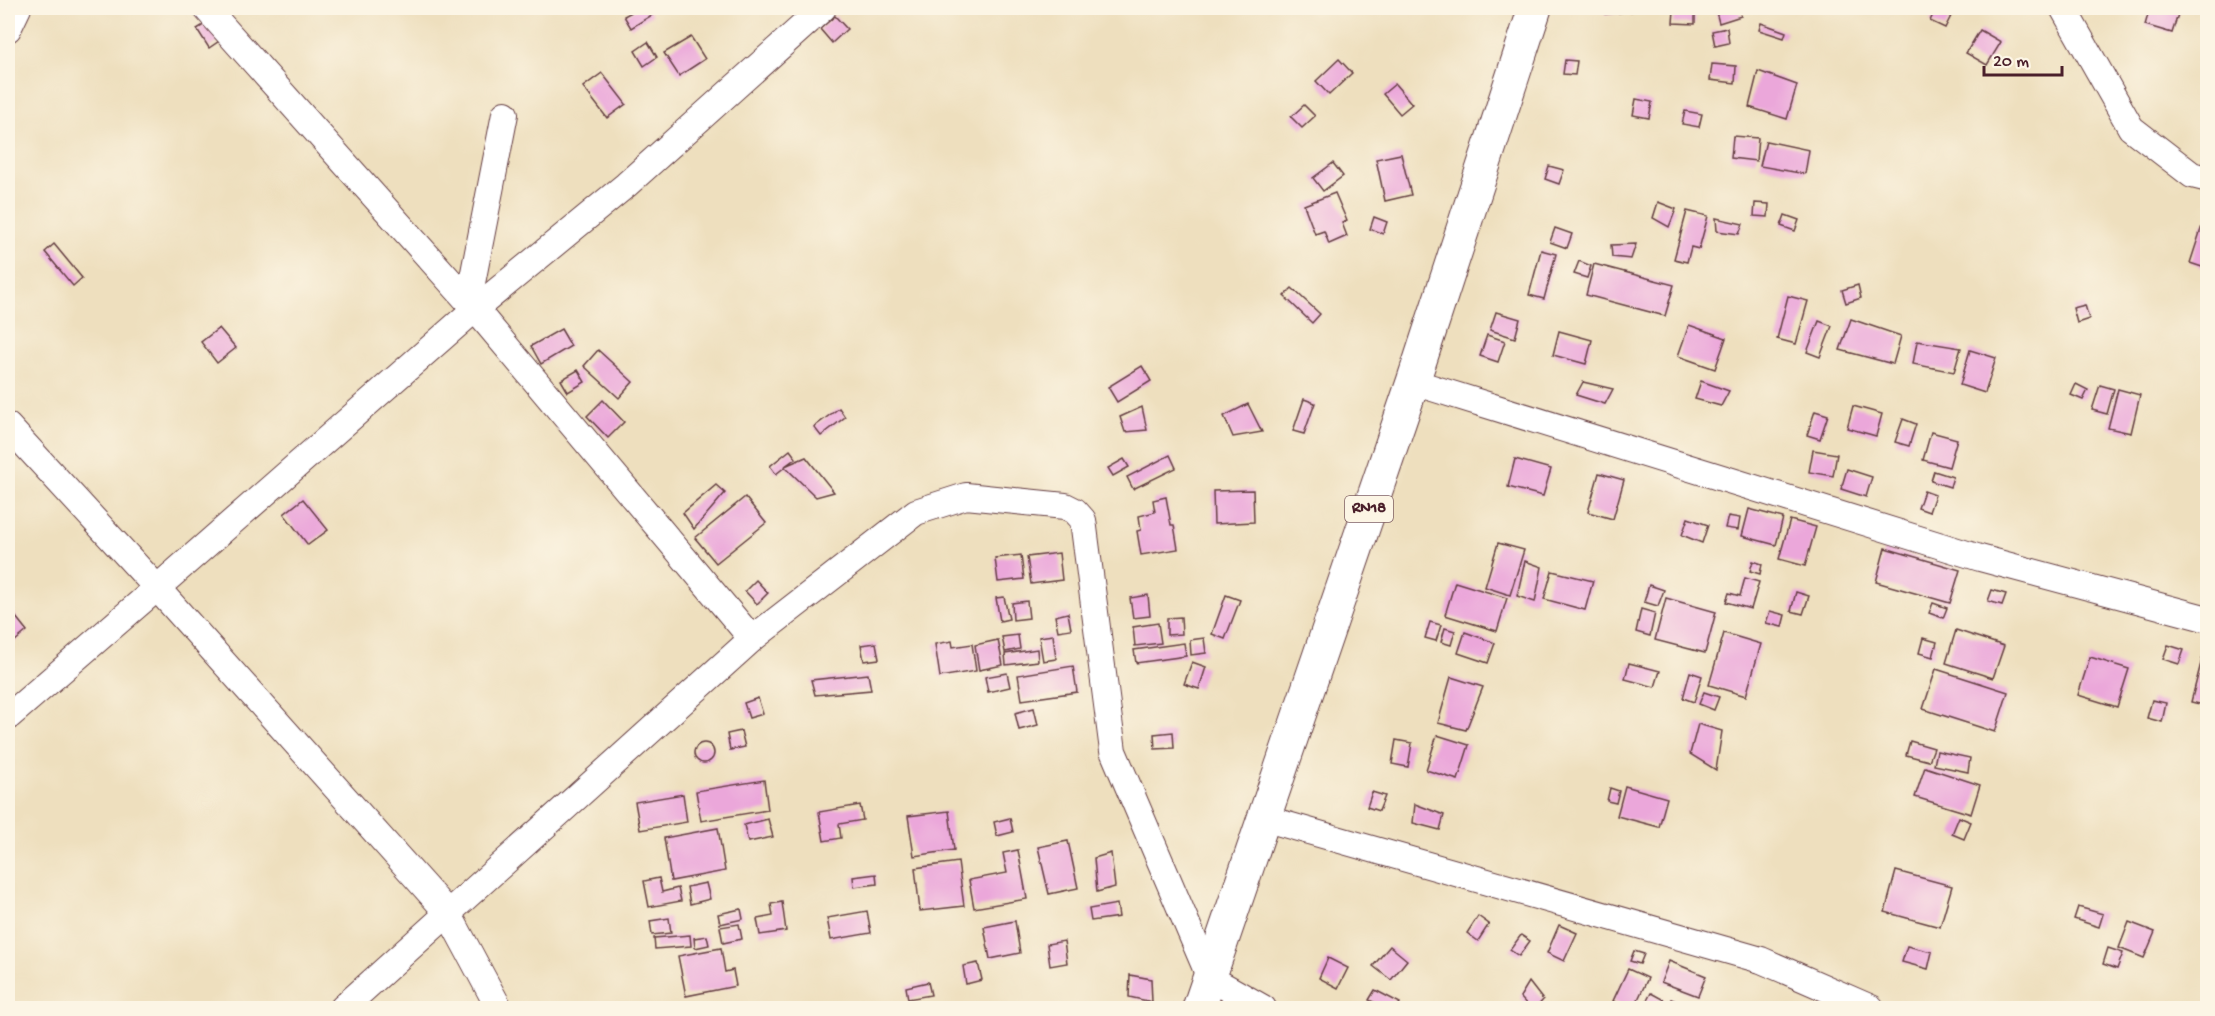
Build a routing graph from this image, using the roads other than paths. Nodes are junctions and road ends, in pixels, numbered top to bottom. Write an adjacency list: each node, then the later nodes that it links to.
1 (18, 8): 6 (street)
2 (206, 8): 9 (street)
3 (823, 8): 9 (street)
4 (1535, 8): 10 (main road, RN18)
5 (2063, 8): 8 (street)
6 (8, 29)
7 (505, 114): 9 (street)
8 (2208, 179)
9 (474, 309): 12 (street); 14 (street)
10 (1413, 382): 13 (street); 16 (main road, RN18)
11 (8, 426): 12 (street)
12 (157, 588): 15 (street); 17 (street)
13 (2208, 619)
14 (752, 639): 17 (street); 18 (street)
15 (8, 717)
16 (1263, 818): 18 (main road, RN18); 23 (street)
17 (448, 913): 19 (street); 20 (street)
18 (1210, 978): 21 (main road, RN18); 22 (street)
19 (343, 1008)
20 (499, 1008)
21 (1199, 1008)
22 (1263, 1008)
23 (1871, 1008)

